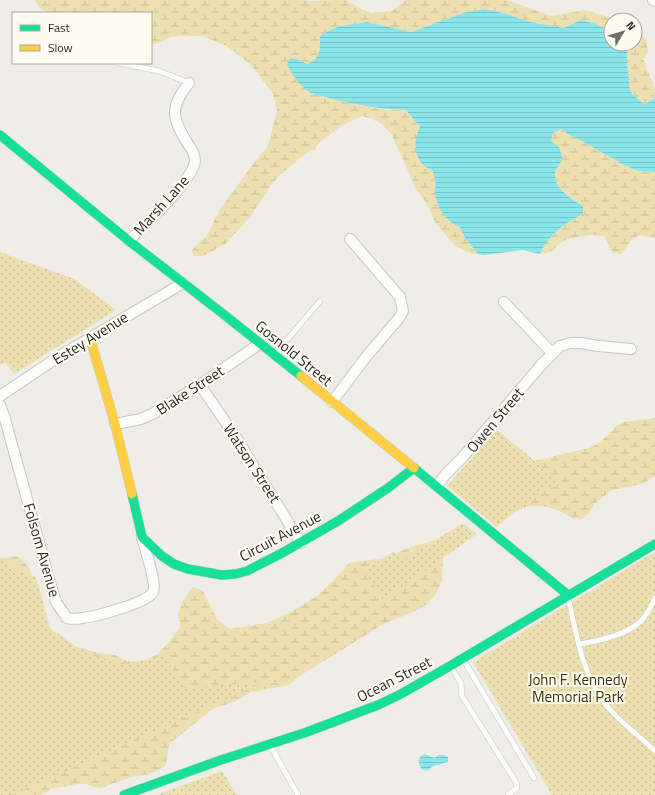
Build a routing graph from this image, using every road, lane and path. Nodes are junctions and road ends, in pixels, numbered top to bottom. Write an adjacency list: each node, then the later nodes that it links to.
1 (119, 64): 2 (lane)
2 (189, 83): 5 (street, Marsh Lane)
3 (0, 135): 5 (street, Gosnold Street)
4 (350, 239): 16 (street)
5 (129, 241): 6 (street, Gosnold Street)
6 (183, 282): 9 (street, Estey Avenue); 10 (street, Gosnold Street)
7 (320, 301): 13 (lane)
8 (504, 302): 12 (street)
9 (90, 338): 15 (street, Estey Avenue); 18 (street)
10 (260, 344): 13 (street, Gosnold Street); 14 (street, Blake Street)
11 (631, 349): 12 (street, Owen Street)
12 (552, 353): 20 (street, Owen Street)
13 (274, 355): 16 (street, Gosnold Street)
14 (200, 385): 18 (street, Blake Street); 22 (street, Watson Street)
15 (0, 396)
16 (332, 402): 19 (street, Gosnold Street)
17 (0, 405): 21 (street, Folsom Avenue)
18 (115, 424): 21 (street)
19 (414, 468): 20 (street, Gosnold Street); 22 (street, Circuit Avenue)
20 (437, 486): 24 (street, Gosnold Street)
21 (142, 537): 22 (street, Circuit Avenue)
22 (302, 543)
23 (655, 544): 24 (street, Ocean Street)
24 (568, 595): 26 (lane); 27 (street, Ocean Street)
25 (655, 598): 26 (lane)
26 (579, 644): 30 (lane)
27 (463, 659): 28 (street, Ocean Street); 31 (lane)
28 (450, 666): 29 (street, Ocean Street); 34 (lane)
29 (270, 744): 32 (street, Ocean Street); 33 (lane)
30 (655, 751)
31 (534, 778)
32 (124, 795)
33 (298, 795)
34 (508, 795)

